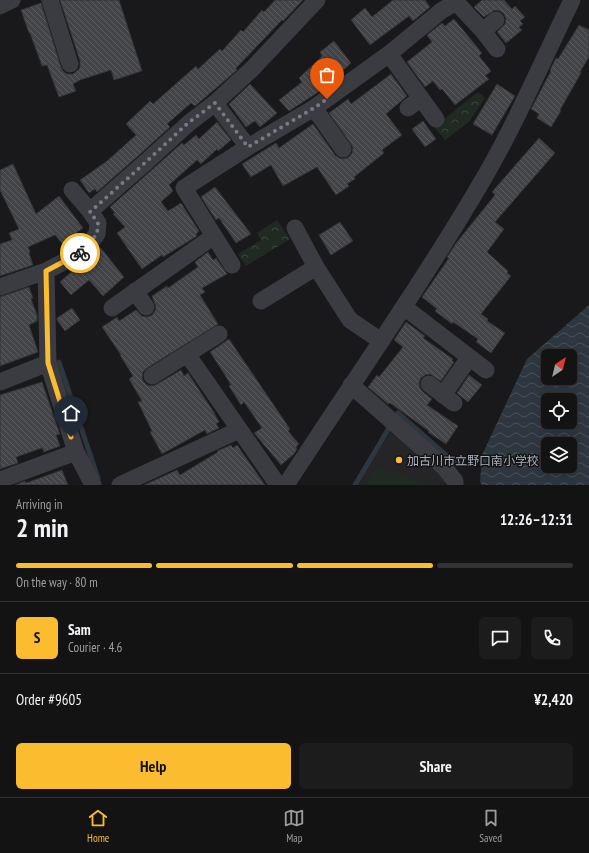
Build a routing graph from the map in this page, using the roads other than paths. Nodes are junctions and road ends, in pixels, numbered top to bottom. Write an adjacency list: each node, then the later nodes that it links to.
1 (50, 0): 8 (street)
2 (317, 0): 9 (street)
3 (572, 0): 25 (street)
4 (496, 20): 5 (street)
5 (483, 31): 6 (street); 7 (street)
6 (497, 49)
7 (389, 54): 10 (street); 11 (street)
8 (70, 64)
9 (215, 103): 12 (street); 15 (street)
10 (314, 108): 12 (street); 13 (street)
11 (436, 119)
12 (248, 147): 17 (street)
13 (343, 149)
14 (72, 190): 15 (street)
15 (90, 212): 20 (street)
16 (295, 228): 19 (street)
17 (214, 236): 18 (street); 22 (street)
18 (232, 265)
19 (316, 267): 23 (street); 28 (street)
20 (46, 271): 21 (street); 31 (street)
21 (0, 287)
22 (135, 291): 24 (street); 26 (street)
23 (261, 301)
24 (146, 307)
25 (404, 307): 28 (street); 30 (street)
26 (112, 308)
27 (219, 334): 29 (street)
28 (381, 341): 36 (street)
29 (187, 354): 33 (street); 37 (street)
30 (469, 358): 32 (street); 35 (street)
31 (48, 363): 34 (street); 38 (street)
32 (486, 370)
33 (152, 376)
34 (0, 382)
35 (429, 384)
36 (351, 385): 43 (street); 44 (street)
37 (239, 430): 41 (street); 42 (street)
38 (76, 452): 39 (street); 40 (street)
39 (0, 480)
40 (93, 485)
41 (120, 485)
42 (278, 485)
43 (286, 485)
44 (455, 485)

